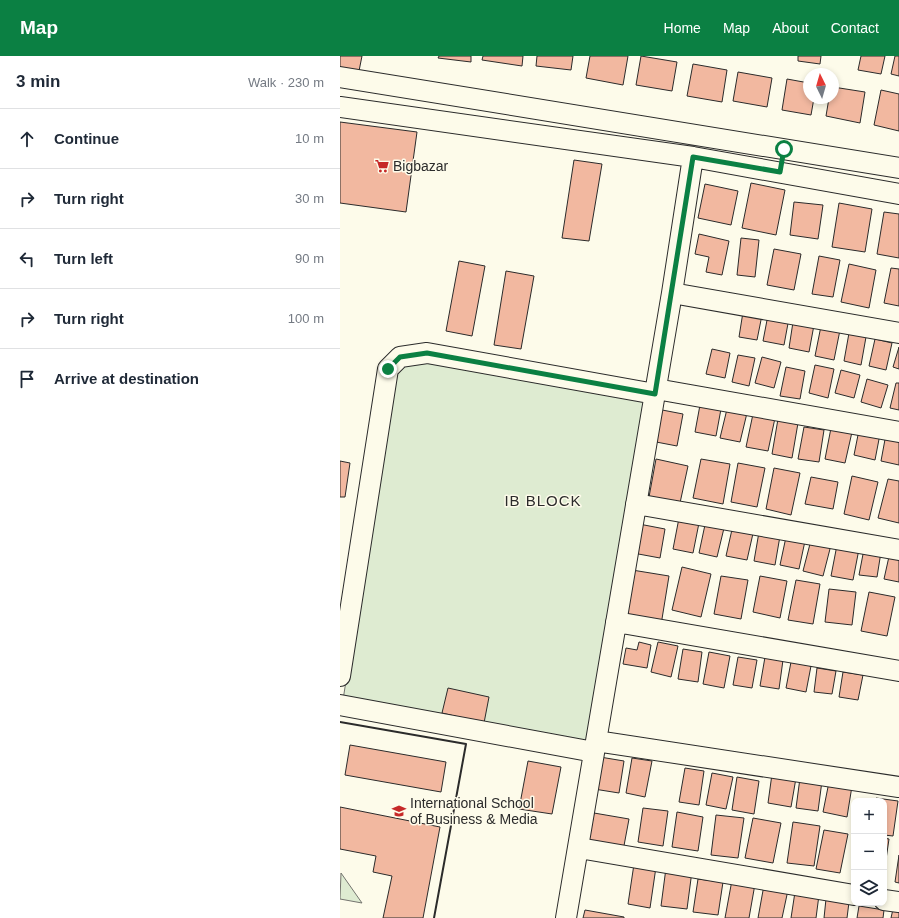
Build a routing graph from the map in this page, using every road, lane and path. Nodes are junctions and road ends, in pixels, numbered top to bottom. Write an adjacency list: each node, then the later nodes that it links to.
1 (340, 77): 3 (street)
2 (340, 108): 4 (street)
3 (581, 116): 4 (street); 5 (street)
4 (576, 140): 6 (street)
5 (784, 149): 7 (street); 8 (street)
6 (693, 157): 8 (street); 10 (street)
7 (899, 168)
8 (780, 172): 9 (street)
9 (899, 194)
10 (672, 293): 11 (street); 12 (street)
11 (899, 333)
12 (656, 391): 13 (street); 14 (street); 18 (street)
13 (899, 432)
14 (636, 504): 15 (street); 16 (street)
15 (899, 550)
16 (616, 622): 17 (street); 20 (street)
17 (899, 672)
18 (340, 676)
19 (340, 705): 20 (street)
20 (595, 746): 21 (street); 22 (street)
21 (899, 787)
22 (579, 848): 23 (street); 26 (street)
23 (851, 894)
24 (887, 900): 25 (street)
25 (899, 902)
26 (566, 918)

